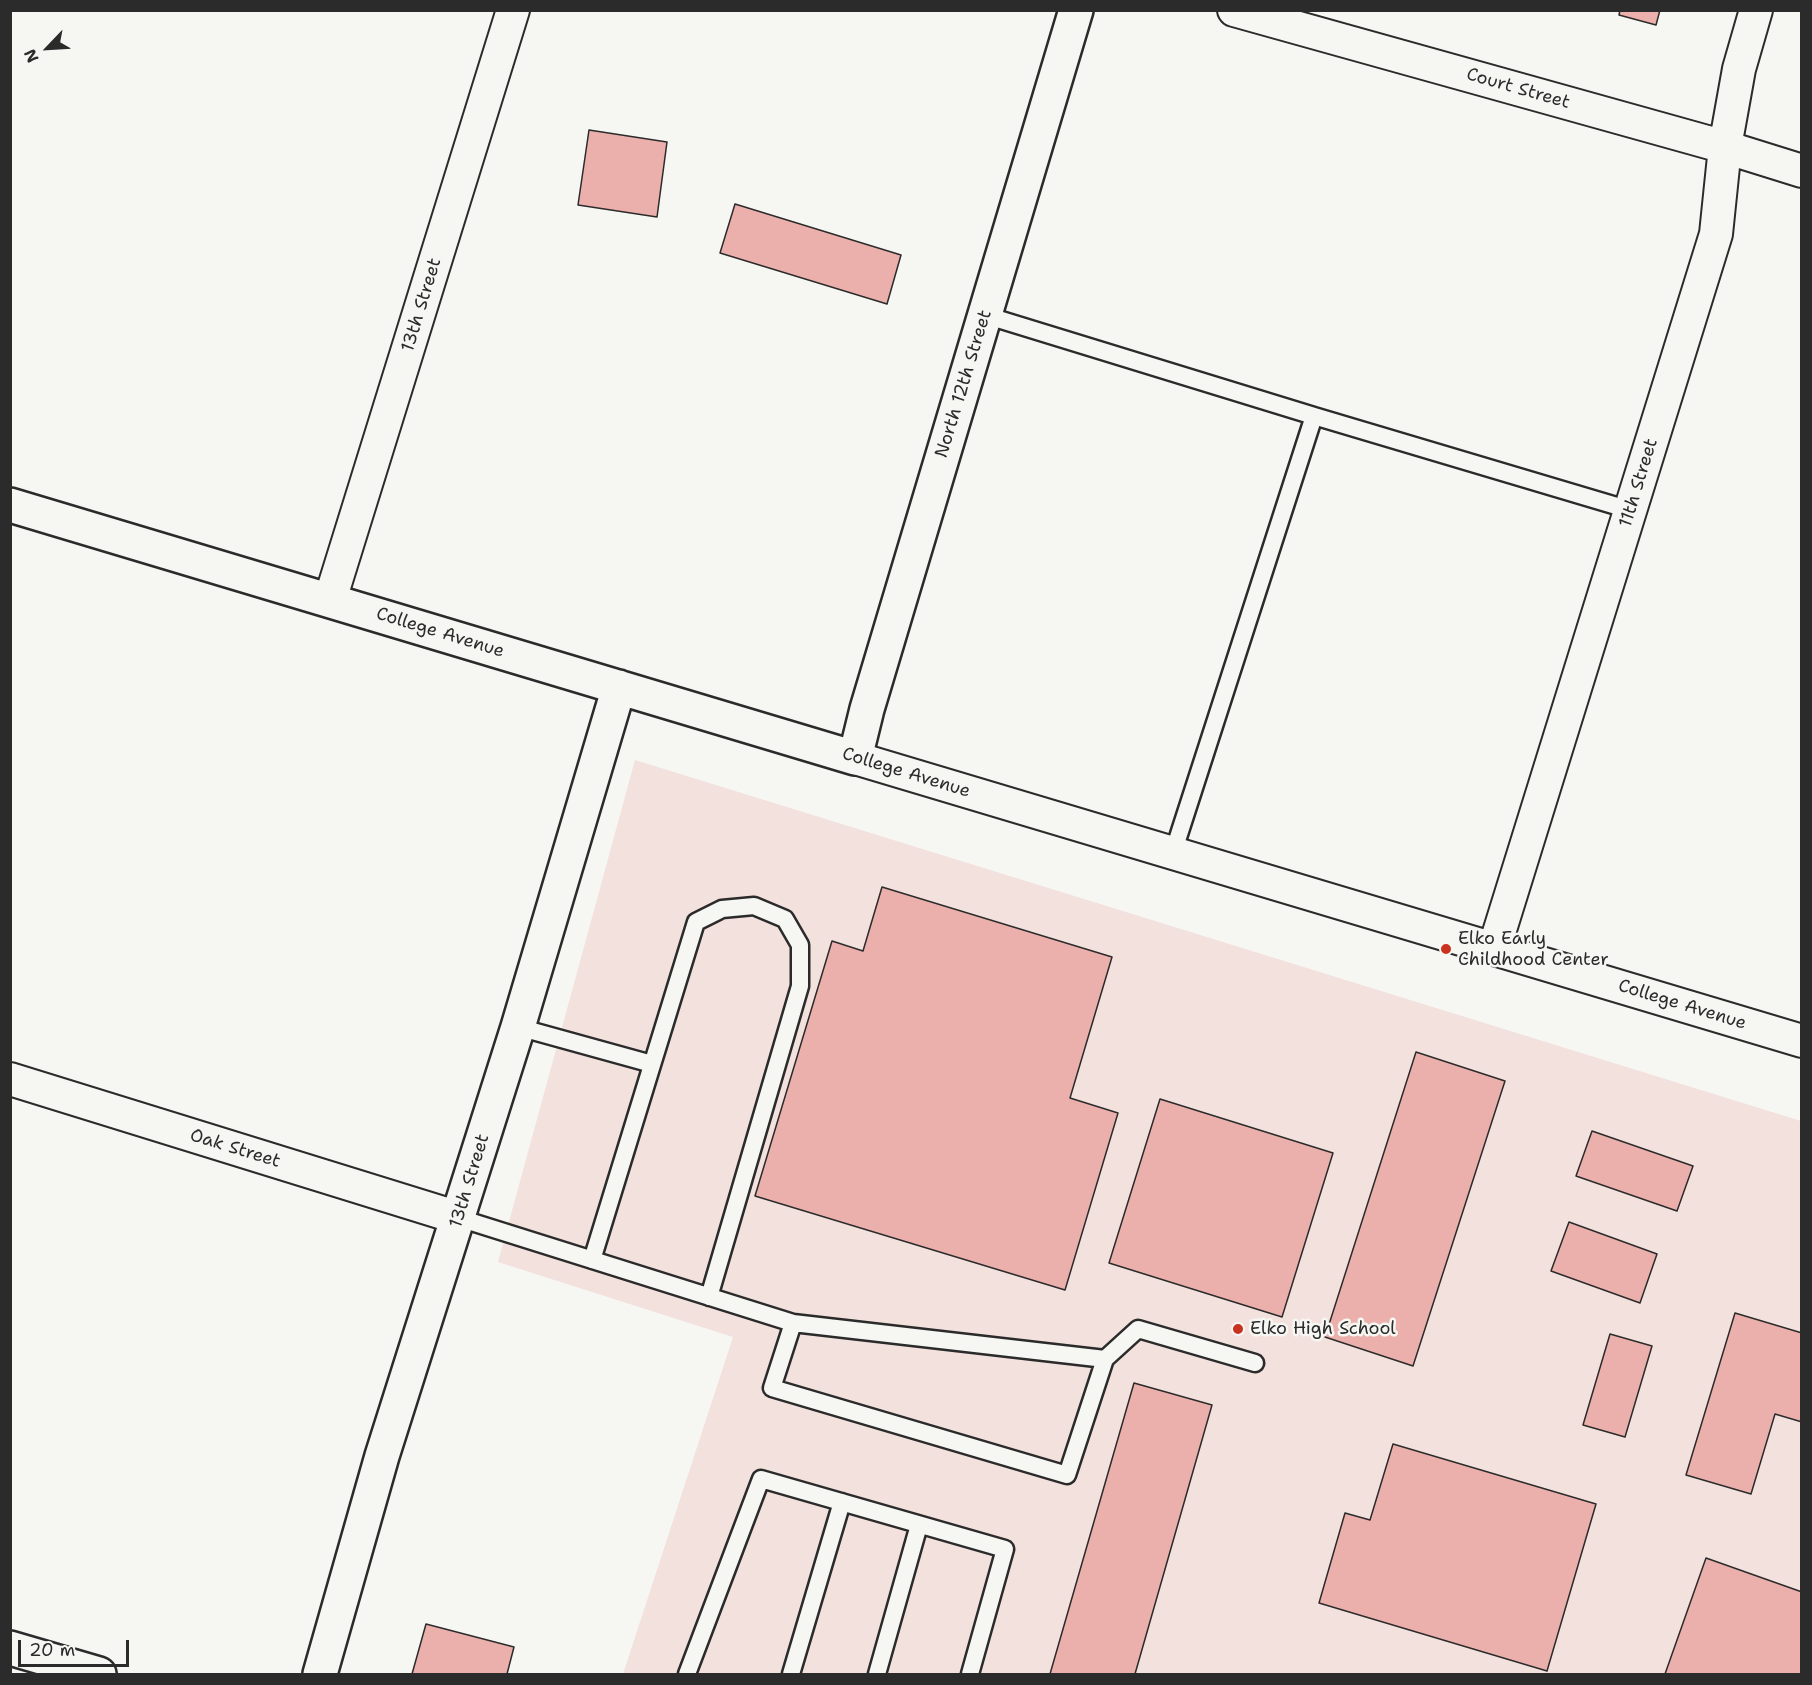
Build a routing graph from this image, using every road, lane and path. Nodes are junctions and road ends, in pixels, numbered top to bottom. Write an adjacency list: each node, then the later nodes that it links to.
1 (513, 10): 11 (street, 13th Street)
2 (1076, 10): 7 (street, North 12th Street)
3 (1234, 10): 5 (street, Court Street)
4 (1756, 10): 5 (street, 11th Street)
5 (1725, 147): 6 (street, Court Street); 10 (street, 11th Street)
6 (1802, 171)
7 (985, 315): 8 (lane); 13 (street, North 12th Street)
8 (1314, 416): 10 (lane); 14 (lane)
9 (10, 505): 11 (street, College Avenue)
10 (1630, 510): 15 (street, 11th Street)
11 (330, 600): 12 (street, College Avenue)
12 (619, 687): 13 (street, College Avenue); 16 (street, 13th Street)
13 (855, 758): 14 (street, College Avenue)
14 (1173, 853): 15 (street, College Avenue)
15 (1494, 949): 17 (street, College Avenue)
16 (518, 1027): 18 (lane); 20 (street, 13th Street)
17 (1802, 1041)
18 (652, 1064): 21 (lane); 22 (lane)
19 (10, 1079): 20 (street, Oak Street)
20 (459, 1218): 21 (lane); 30 (street, 13th Street)
21 (592, 1260): 22 (lane)
22 (708, 1296): 23 (lane)
23 (793, 1323): 24 (lane); 24 (lane)
24 (1105, 1359): 25 (lane)
25 (1255, 1363)
26 (842, 1502): 27 (lane); 31 (lane); 32 (lane)
27 (919, 1525): 33 (lane); 34 (lane)
28 (10, 1648): 29 (street)
29 (99, 1674)
30 (320, 1674)
31 (687, 1674)
32 (791, 1674)
33 (877, 1674)
34 (970, 1674)

